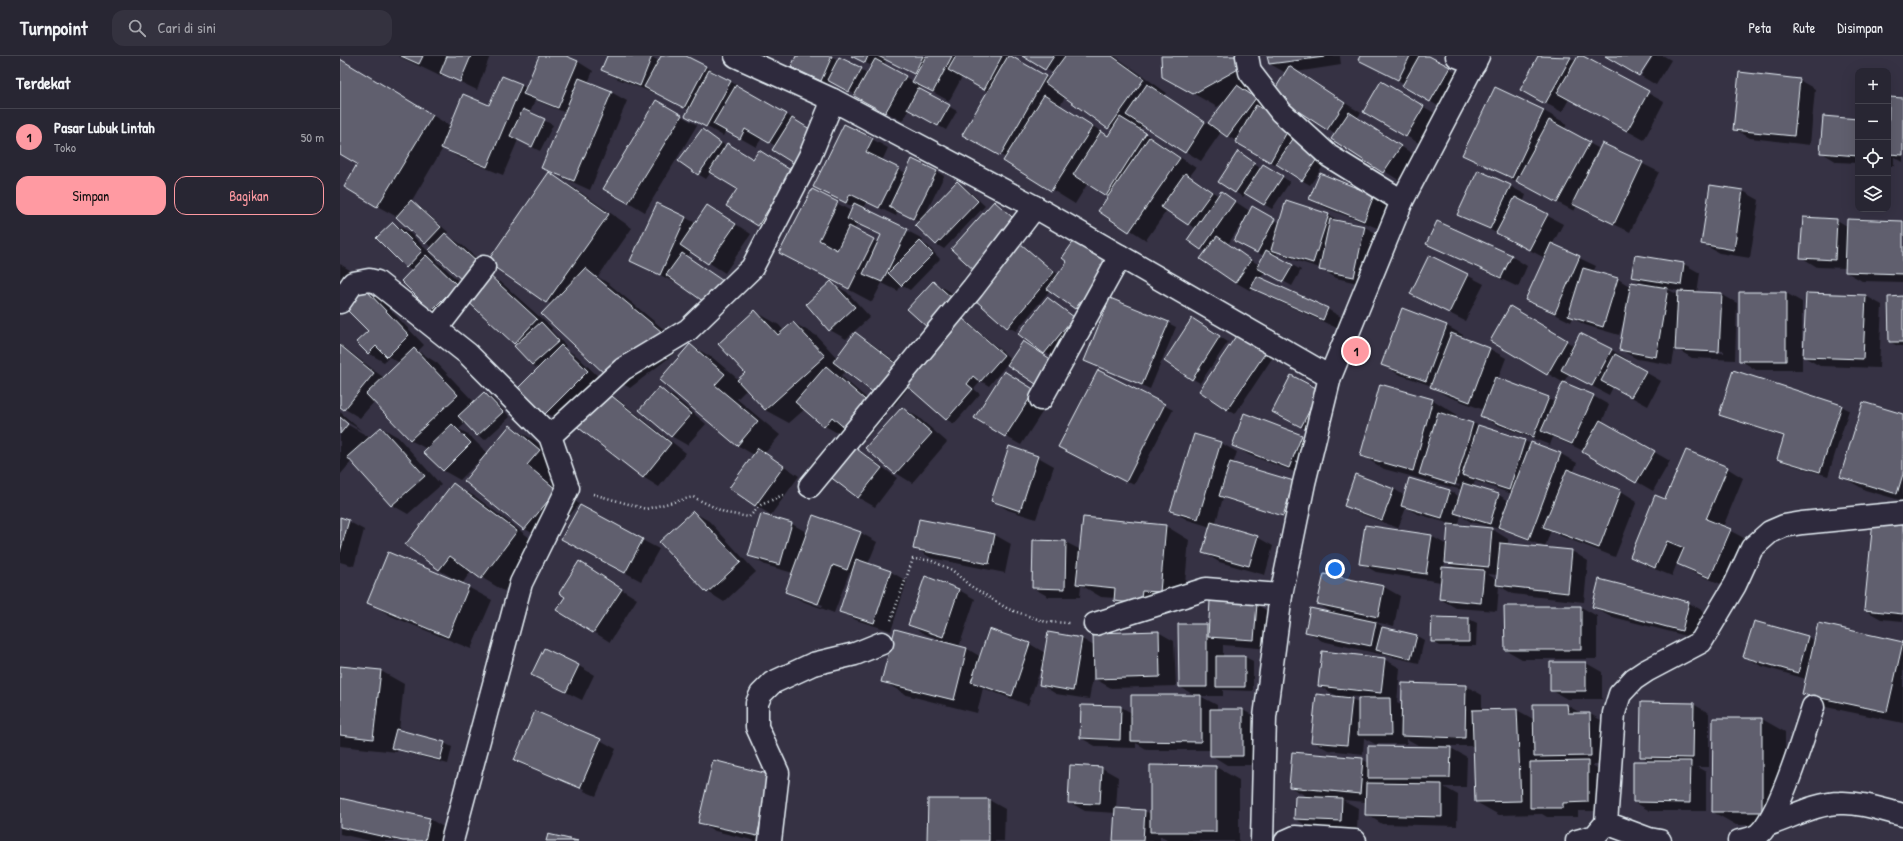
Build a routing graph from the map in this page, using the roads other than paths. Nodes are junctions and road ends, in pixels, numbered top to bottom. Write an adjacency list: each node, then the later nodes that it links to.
1 (736, 56): 4 (street)
2 (1247, 56): 5 (street)
3 (1470, 58): 5 (street)
4 (833, 100): 6 (street); 13 (street)
5 (1402, 201): 11 (street)
6 (1035, 207): 7 (street); 14 (street)
7 (1120, 256): 11 (street); 12 (street)
8 (484, 267): 10 (street)
9 (340, 302): 10 (street)
10 (437, 328): 13 (street)
11 (1330, 377): 16 (street)
12 (1041, 399)
13 (550, 436): 23 (street)
14 (810, 486)
15 (1903, 513): 21 (street)
16 (1280, 594): 17 (street); 25 (street)
17 (1095, 624)
18 (882, 643): 24 (street)
19 (1813, 707): 22 (street)
20 (1903, 815): 22 (street)
21 (1606, 823): 28 (street); 29 (street)
22 (1767, 825): 30 (street)
23 (452, 841)
24 (770, 841)
25 (1262, 841)
26 (1286, 841): 27 (street)
27 (1355, 841)
28 (1577, 841)
29 (1660, 841)
30 (1739, 841)

